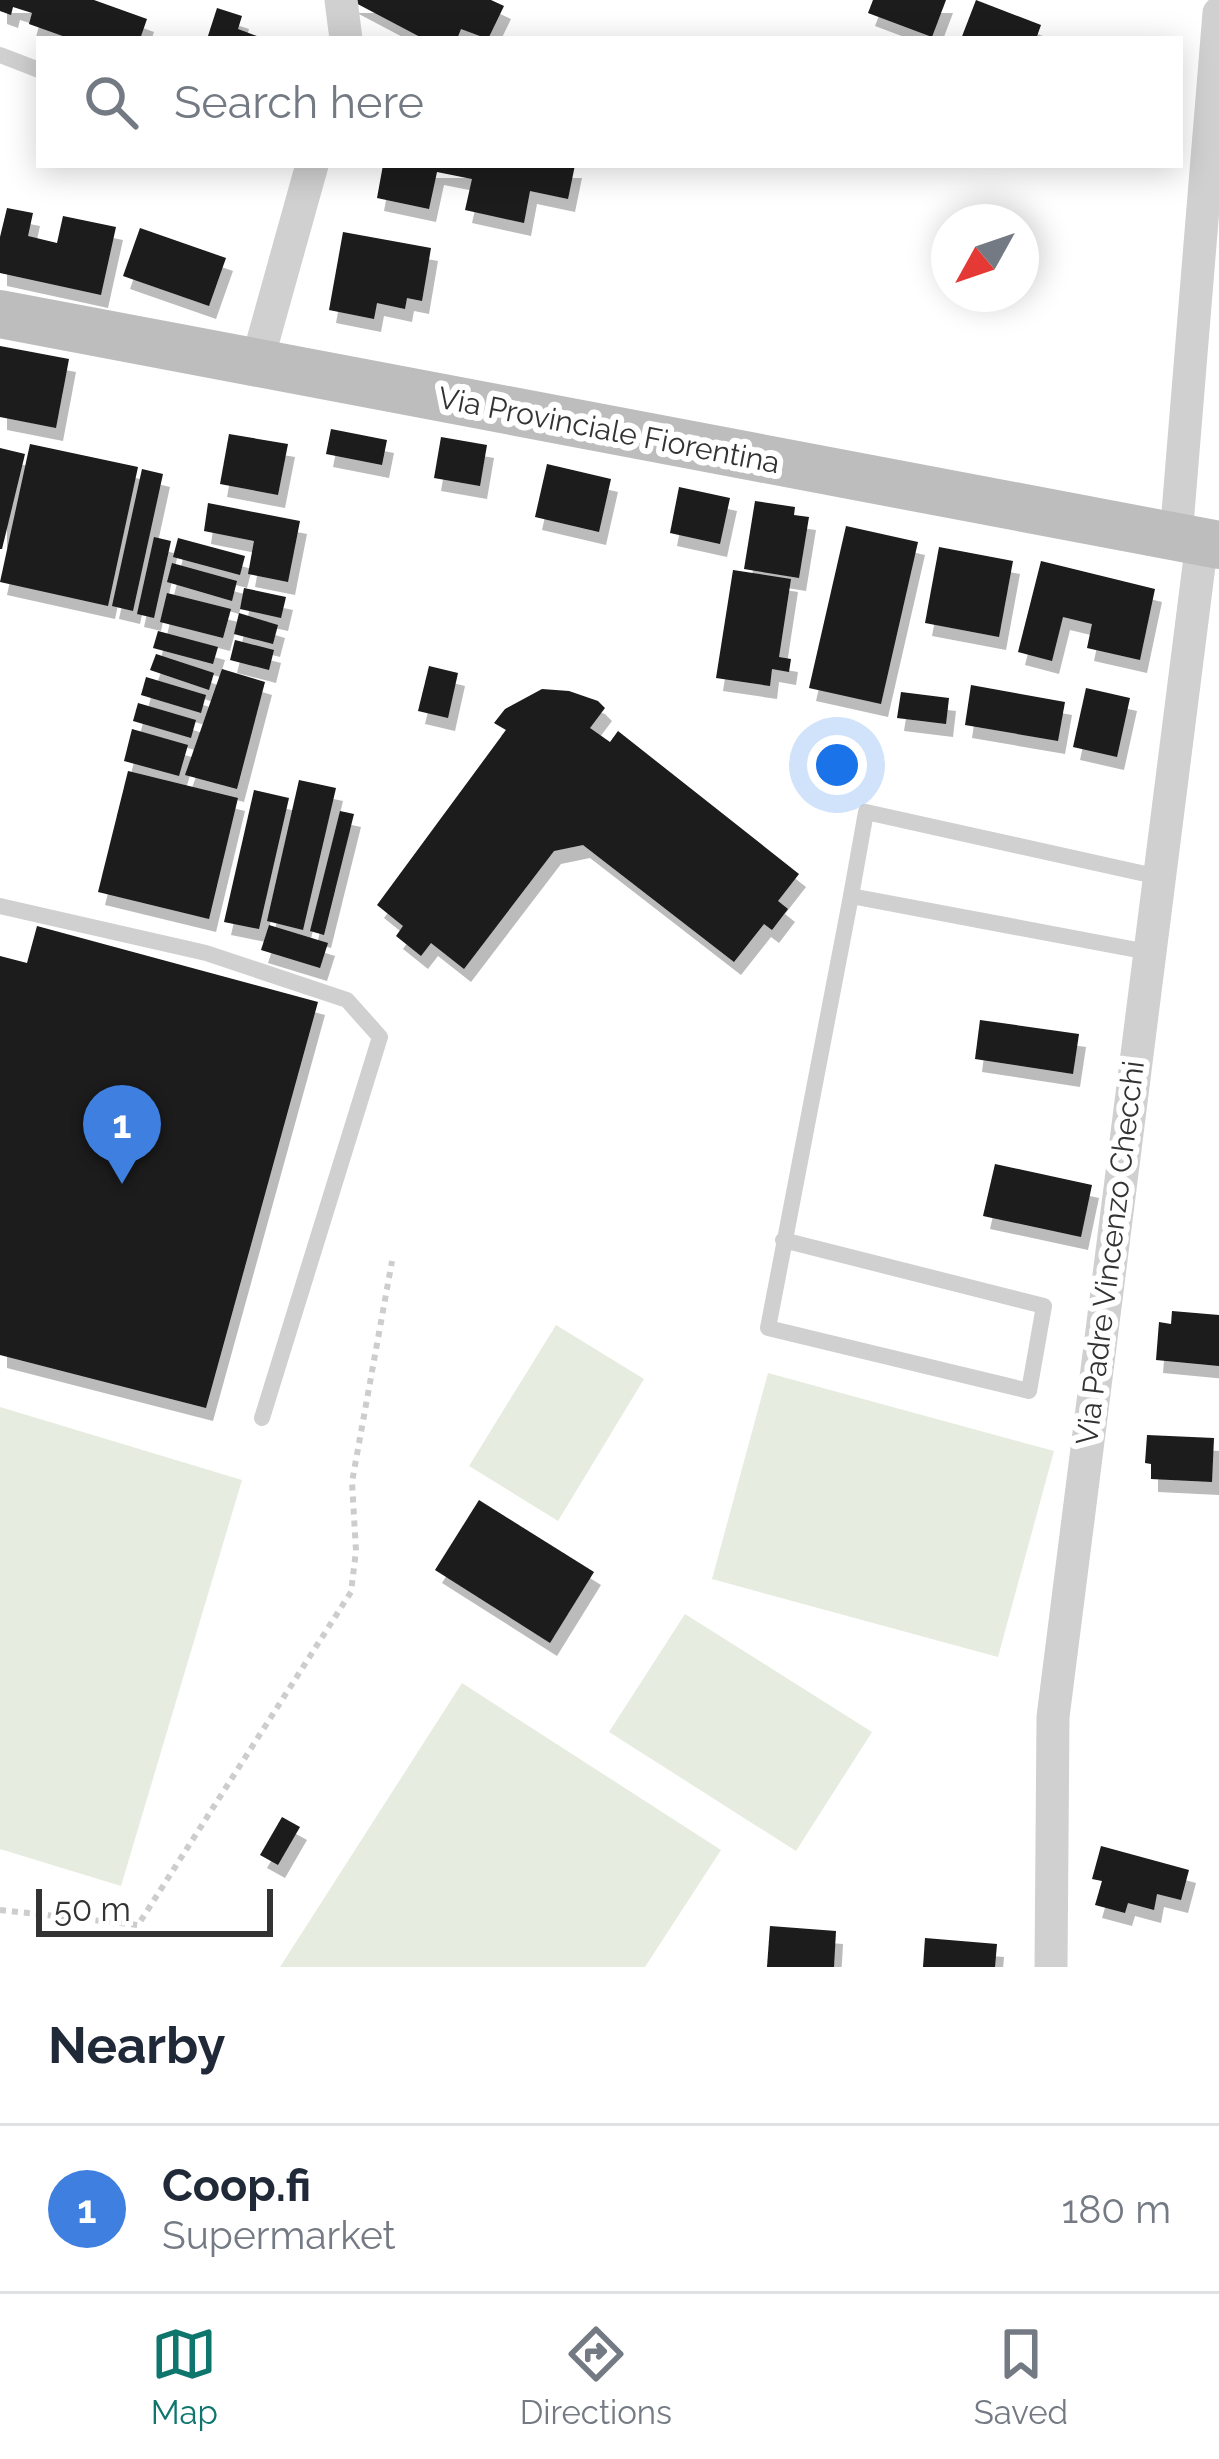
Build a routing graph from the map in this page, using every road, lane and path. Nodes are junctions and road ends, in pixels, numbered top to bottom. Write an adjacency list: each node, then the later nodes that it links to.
1 (341, 0): 3 (street)
2 (1219, 13): 9 (street, Via Padre Vincenzo Checchi)
3 (346, 36)
4 (0, 56): 5 (lane)
5 (36, 69)
6 (311, 168): 8 (street)
7 (0, 314): 8 (main road, Via Provinciale Fiorentina)
8 (257, 362): 9 (main road, Via Provinciale Fiorentina)
9 (1199, 542): 10 (street, Via Padre Vincenzo Checchi)
10 (1159, 878): 11 (lane); 13 (street, Via Padre Vincenzo Checchi)
11 (851, 896): 13 (lane); 14 (lane)
12 (0, 906): 16 (lane)
13 (1148, 952): 18 (street, Via Padre Vincenzo Checchi)
14 (783, 1240): 14 (lane)
15 (392, 1261): 17 (path)
16 (262, 1418)
17 (0, 1910)
18 (1051, 1967)

